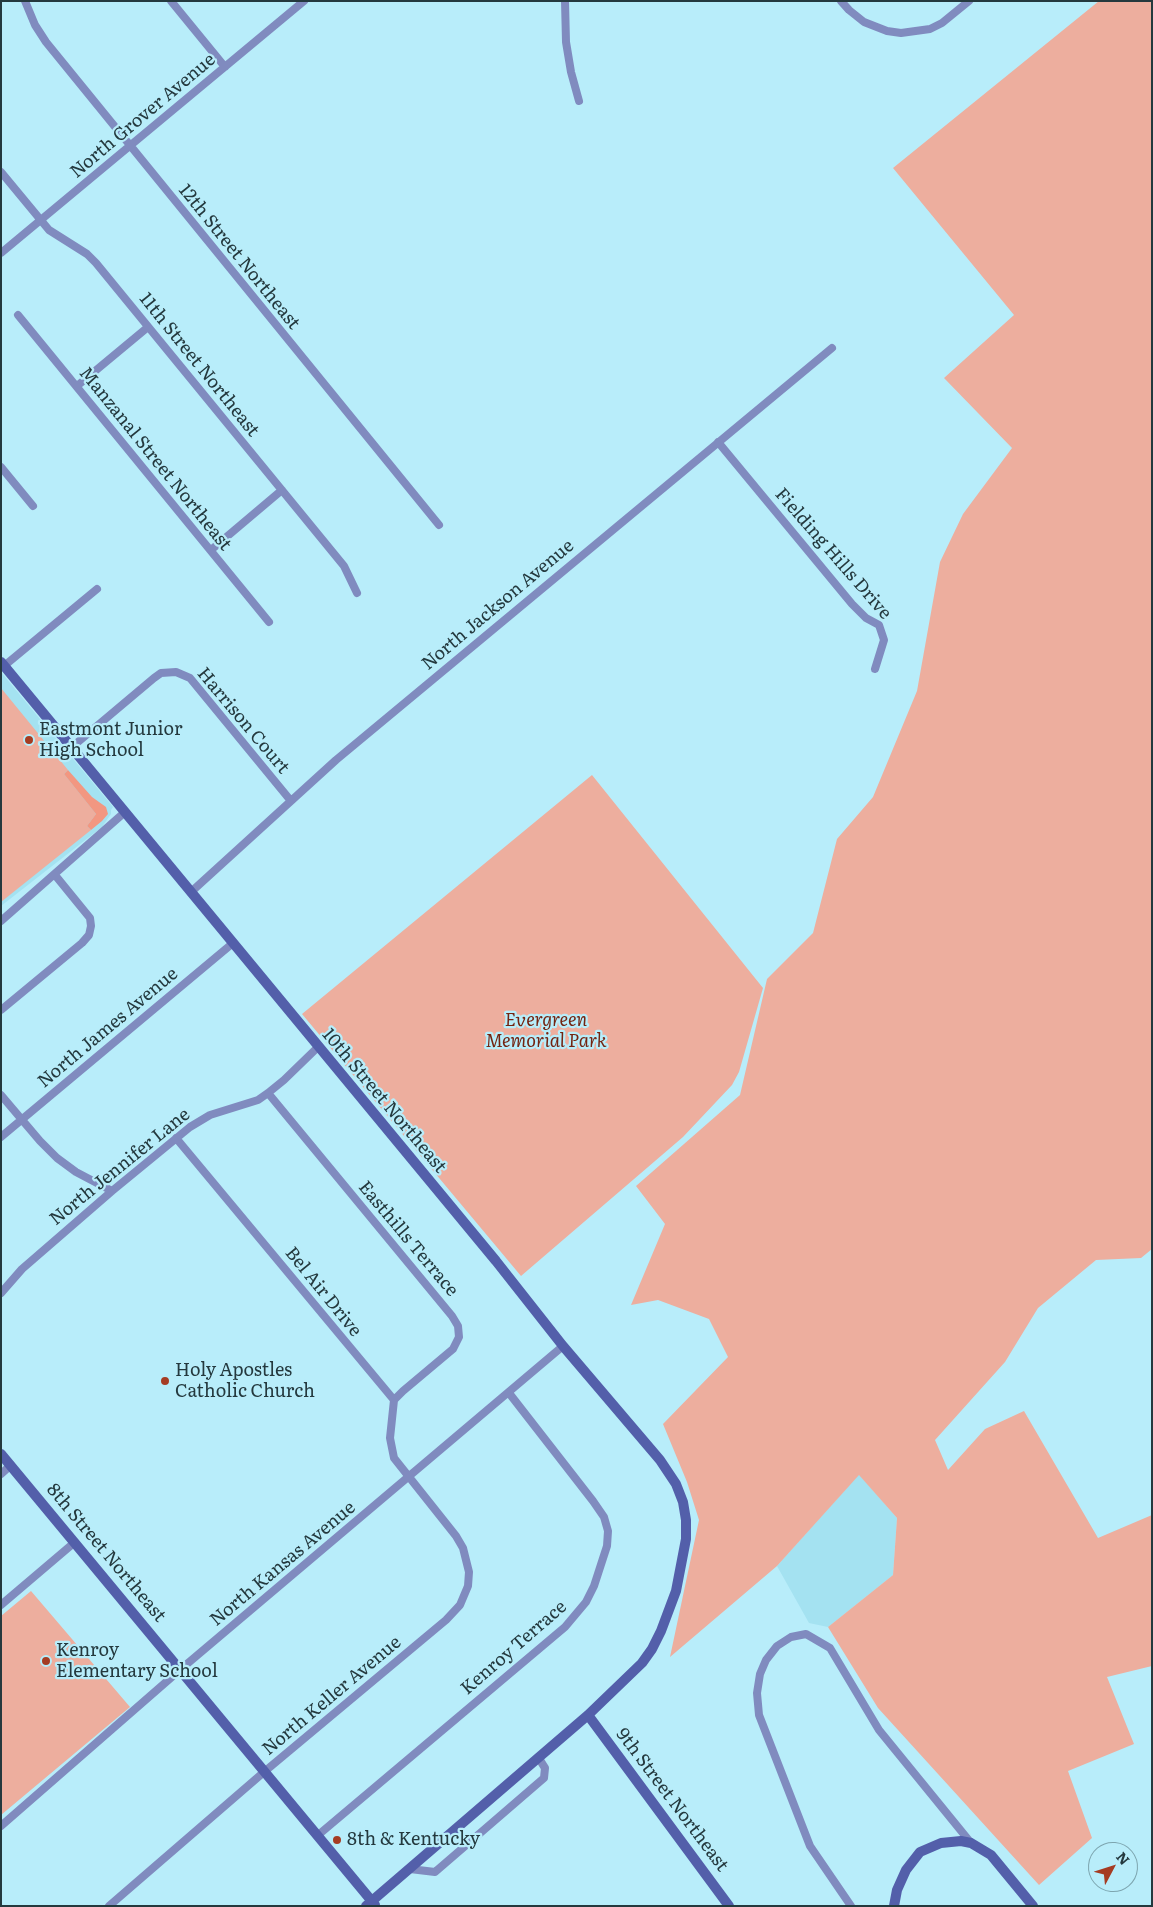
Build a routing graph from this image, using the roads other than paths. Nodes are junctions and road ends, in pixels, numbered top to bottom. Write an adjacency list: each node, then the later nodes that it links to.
1 (25, 1): 9 (street, 12th Street Northeast)
2 (171, 1): 7 (street)
3 (565, 1): 8 (street)
4 (841, 1): 5 (street)
5 (969, 1)
6 (303, 2): 7 (street, North Grover Avenue)
7 (225, 67): 9 (street, North Grover Avenue)
8 (579, 101)
9 (131, 146): 11 (street, North Grover Avenue); 21 (street, 12th Street Northeast)
10 (1, 172): 11 (street, 11th Street Northeast)
11 (41, 221): 12 (street, North Grover Avenue); 14 (street, 11th Street Northeast)
12 (1, 253)
13 (18, 314): 16 (street, Manzanal Street Northeast)
14 (148, 327): 16 (street); 19 (street, 11th Street Northeast)
15 (832, 348): 17 (street, North Jackson Avenue)
16 (77, 386): 22 (street, Manzanal Street Northeast)
17 (718, 442): 27 (street, Fielding Hills Drive); 29 (street, North Jackson Avenue)
18 (1, 467): 20 (street)
19 (282, 490): 22 (street); 24 (street, 11th Street Northeast)
20 (33, 506)
21 (439, 525)
22 (211, 550): 25 (street, Manzanal Street Northeast)
23 (97, 589): 26 (street)
24 (357, 593)
25 (269, 622)
26 (3, 664): 28 (main road, 10th Street Northeast)
27 (875, 669)
28 (72, 747): 29 (street, Harrison Court); 30 (main road, 10th Street Northeast)
29 (291, 801): 32 (street, North Jackson Avenue)
30 (125, 812): 31 (street); 32 (main road, 10th Street Northeast)
31 (55, 875): 33 (street); 35 (street)
32 (191, 892): 34 (main road, 10th Street Northeast)
33 (1, 920)
34 (233, 943): 36 (main road, 10th Street Northeast); 39 (street, North James Avenue)
35 (1, 1010)
36 (318, 1047): 37 (street, North Jennifer Lane); 44 (main road, 10th Street Northeast)
37 (268, 1093): 41 (street, North Jennifer Lane); 46 (street, Easthills Terrace)
38 (1, 1095): 39 (street)
39 (21, 1120): 40 (street, North James Avenue); 42 (street)
40 (1, 1137)
41 (176, 1138): 42 (street, North Jennifer Lane); 46 (street, Bel Air Drive)
42 (112, 1191): 43 (street, North Jennifer Lane)
43 (1, 1293)
44 (563, 1346): 45 (street, North Kansas Avenue); 54 (main road, 10th Street Northeast)
45 (509, 1393): 50 (street, North Kansas Avenue); 58 (street, Kenroy Terrace)
46 (394, 1400): 50 (street)
47 (1, 1454): 48 (main road, 8th Street Northeast)
48 (11, 1465): 49 (street); 51 (main road, 8th Street Northeast)
49 (1, 1474)
50 (408, 1478): 53 (street, North Kansas Avenue); 56 (street, North Keller Avenue)
51 (75, 1542): 52 (street); 53 (main road, 8th Street Northeast)
52 (1, 1605)
53 (181, 1669): 56 (main road, 8th Street Northeast); 57 (street, North Kansas Avenue)
54 (588, 1715): 55 (main road, 10th Street Northeast); 63 (main road, 9th Street Northeast)
55 (538, 1758): 60 (main road, 10th Street Northeast); 60 (street)
56 (264, 1772): 58 (main road, 8th Street Northeast); 62 (street, North Keller Avenue)
57 (1, 1826)
58 (317, 1836): 61 (main road, 8th Street Northeast)
59 (971, 1843): 64 (street); 65 (main road); 66 (main road)
60 (410, 1869): 61 (main road, 10th Street Northeast)
61 (371, 1904)
62 (109, 1906)
63 (729, 1906)
64 (850, 1906)
65 (894, 1906)
66 (1033, 1906)

